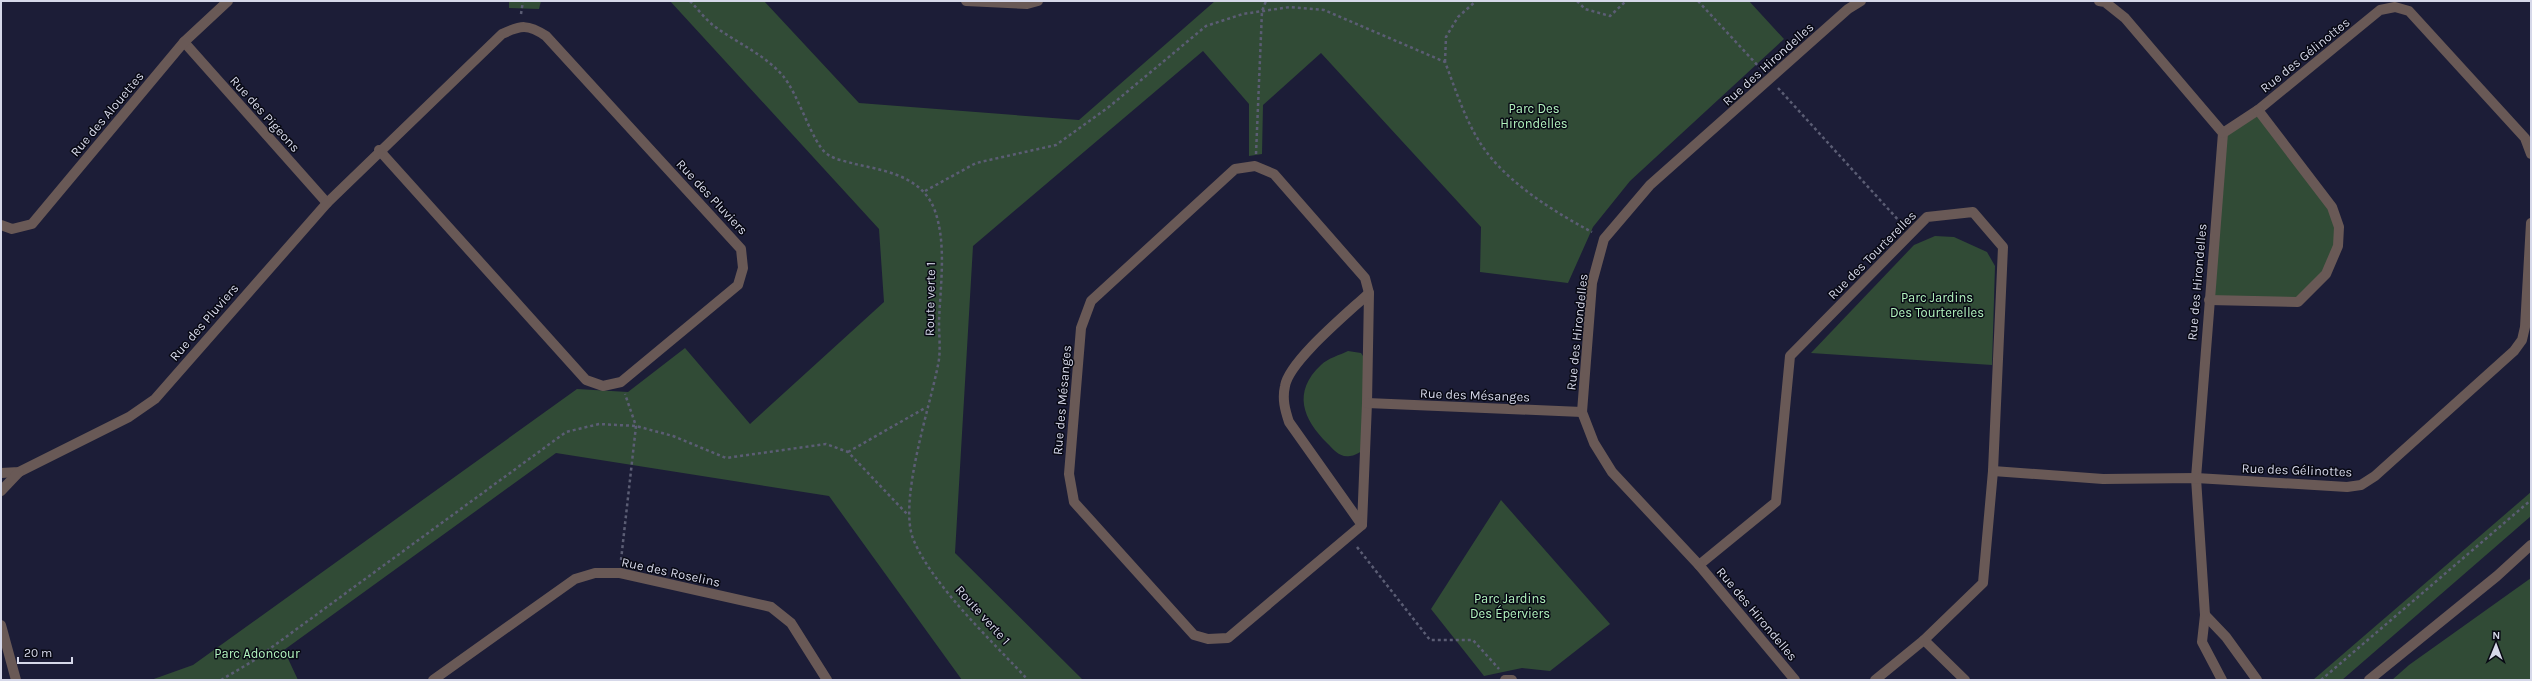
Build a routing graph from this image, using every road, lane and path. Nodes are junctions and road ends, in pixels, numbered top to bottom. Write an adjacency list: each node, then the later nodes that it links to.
1 (228, 1): 13 (street, Rue des Alouettes)
2 (690, 1): 21 (path, Route verte 1)
3 (966, 1): 4 (street)
4 (1038, 1)
5 (1266, 1): 12 (path)
6 (1476, 1): 14 (path)
7 (1577, 1): 8 (path)
8 (1626, 1)
9 (1698, 1): 15 (path)
10 (1861, 1): 15 (street, Rue des Hirondelles)
11 (2104, 2): 17 (street)
12 (1262, 11): 14 (path); 20 (path); 21 (path)
13 (184, 42): 22 (street, Rue des Pigeons); 24 (street, Rue des Alouettes)
14 (1445, 62): 26 (path)
15 (1770, 80): 25 (path); 26 (street, Rue des Hirondelles)
16 (2258, 110): 17 (street, Rue des Gélinottes); 19 (street, Rue des Gélinottes); 28 (street)
17 (2223, 133): 28 (street, Rue des Hirondelles)
18 (380, 150): 22 (street, Rue des Pluviers); 29 (street, Rue des Pluviers); 29 (street, Rue des Pluviers)
19 (2531, 154)
20 (1255, 166): 27 (street); 43 (street, Rue des Mésanges)
21 (924, 191): 31 (path, Route verte 1)
22 (326, 202): 36 (street, Rue des Pluviers)
23 (2531, 223): 38 (street, Rue des Gélinottes)
24 (1, 225)
25 (1911, 234): 35 (street, Rue des Tourterelles); 46 (street, Rue des Tourterelles)
26 (1604, 239): 32 (street, Rue des Hirondelles)
27 (1369, 293): 30 (street); 42 (street)
28 (2208, 300): 38 (street, Rue des Hirondelles)
29 (621, 382): 33 (path)
30 (1368, 403): 32 (street, Rue des Mésanges); 42 (street)
31 (926, 408): 34 (path); 41 (path, Route verte 1)
32 (1582, 412): 46 (street, Rue des Hirondelles)
33 (636, 426): 34 (path); 47 (path); 53 (path)
34 (848, 452): 41 (path)
35 (1993, 471): 38 (street, Rue des Gélinottes); 51 (street, Rue des Tourterelles)
36 (19, 472): 37 (street, Rue des Pluviers); 39 (street, Rue des Pluviers)
37 (1, 473)
38 (2196, 478): 49 (street, Rue des Hirondelles)
39 (1, 491)
40 (2531, 500): 63 (path)
41 (908, 514): 56 (path, Route verte 1)
42 (1362, 525): 43 (street, Rue des Mésanges)
43 (1349, 537): 57 (path)
44 (2531, 545): 48 (street)
45 (2531, 554): 48 (street)
46 (1699, 565): 58 (street, Rue des Hirondelles)
47 (620, 573): 54 (street, Rue des Roselins); 55 (street, Rue des Roselins)
48 (2496, 576): 64 (street)
49 (2204, 615): 61 (street, Rue des Hirondelles); 62 (street)
50 (1, 625): 52 (street)
51 (1924, 640): 59 (street, Rue des Tourterelles); 60 (street)
52 (16, 680)
53 (221, 680)
54 (433, 680)
55 (827, 680)
56 (1028, 680)
57 (1508, 680)
58 (1795, 680)
59 (1875, 680)
60 (1965, 680)
61 (2222, 680)
62 (2257, 680)
63 (2321, 680)
64 (2369, 680)

